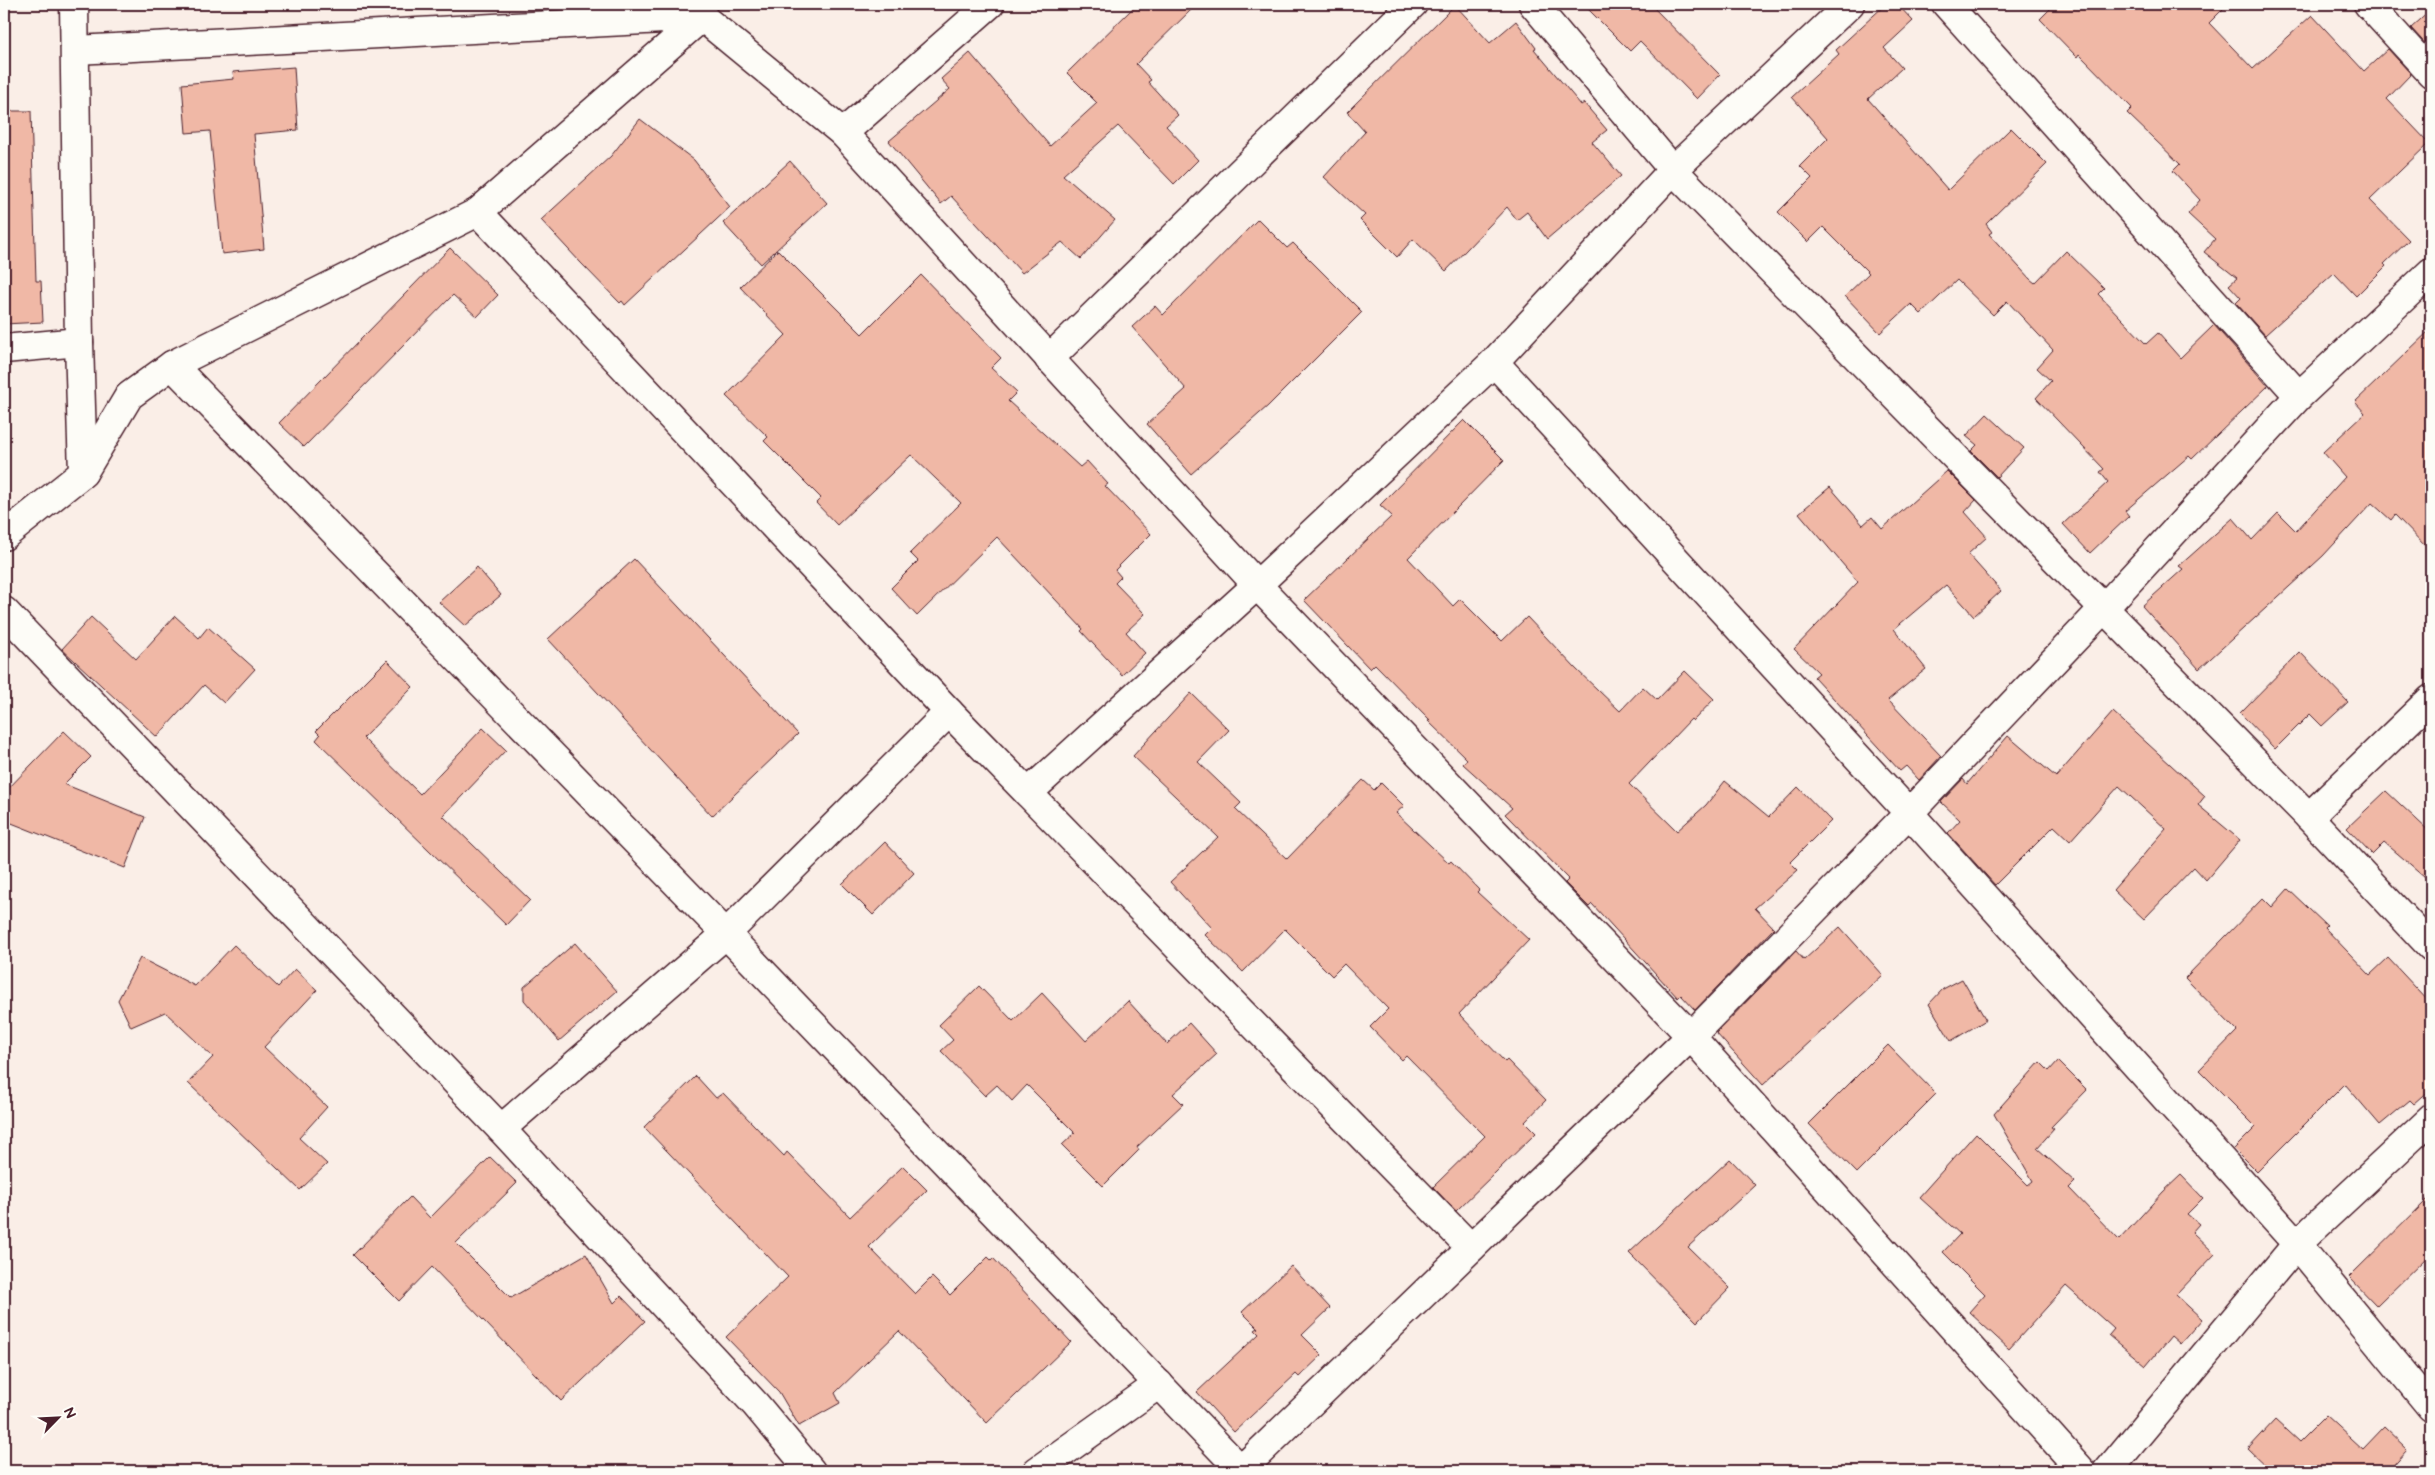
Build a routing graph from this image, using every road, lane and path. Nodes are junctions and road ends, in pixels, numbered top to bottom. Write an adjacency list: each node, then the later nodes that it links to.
1 (74, 4): 9 (street)
2 (990, 4): 11 (street)
3 (1414, 4): 17 (street)
4 (1532, 4): 12 (street)
5 (1850, 4): 12 (street)
6 (1946, 4): 20 (street)
7 (2368, 4): 10 (street)
8 (701, 10): 9 (street); 11 (street); 13 (street)
9 (76, 50): 15 (street)
10 (2431, 72)
11 (843, 132): 17 (street)
12 (1673, 170): 18 (street); 24 (street)
13 (478, 212): 19 (street); 27 (street)
14 (2431, 272): 20 (street)
15 (79, 342): 16 (street); 21 (street)
16 (4, 350)
17 (1048, 359): 23 (street)
18 (1494, 362): 23 (street); 29 (street)
19 (172, 365): 21 (street); 31 (street)
20 (2299, 396): 24 (street)
21 (84, 473): 22 (street)
22 (4, 536)
23 (1257, 585): 28 (street); 33 (street)
24 (2105, 607): 29 (street); 30 (street)
25 (4, 611): 35 (street)
26 (2431, 699): 30 (street)
27 (949, 712): 28 (street); 31 (street)
28 (1028, 793): 37 (street)
29 (1909, 813): 33 (street); 36 (street)
30 (2309, 817): 32 (street)
31 (726, 934): 35 (street); 38 (street)
32 (2431, 947)
33 (1690, 1037): 37 (street); 43 (street)
34 (2431, 1119): 36 (street)
35 (501, 1129): 40 (street)
36 (2297, 1244): 39 (street); 44 (street)
37 (1471, 1248): 42 (street)
38 (1159, 1384): 41 (street); 42 (street)
39 (2431, 1407)
40 (811, 1471)
41 (1038, 1471)
42 (1241, 1471)
43 (2082, 1471)
44 (2108, 1471)

